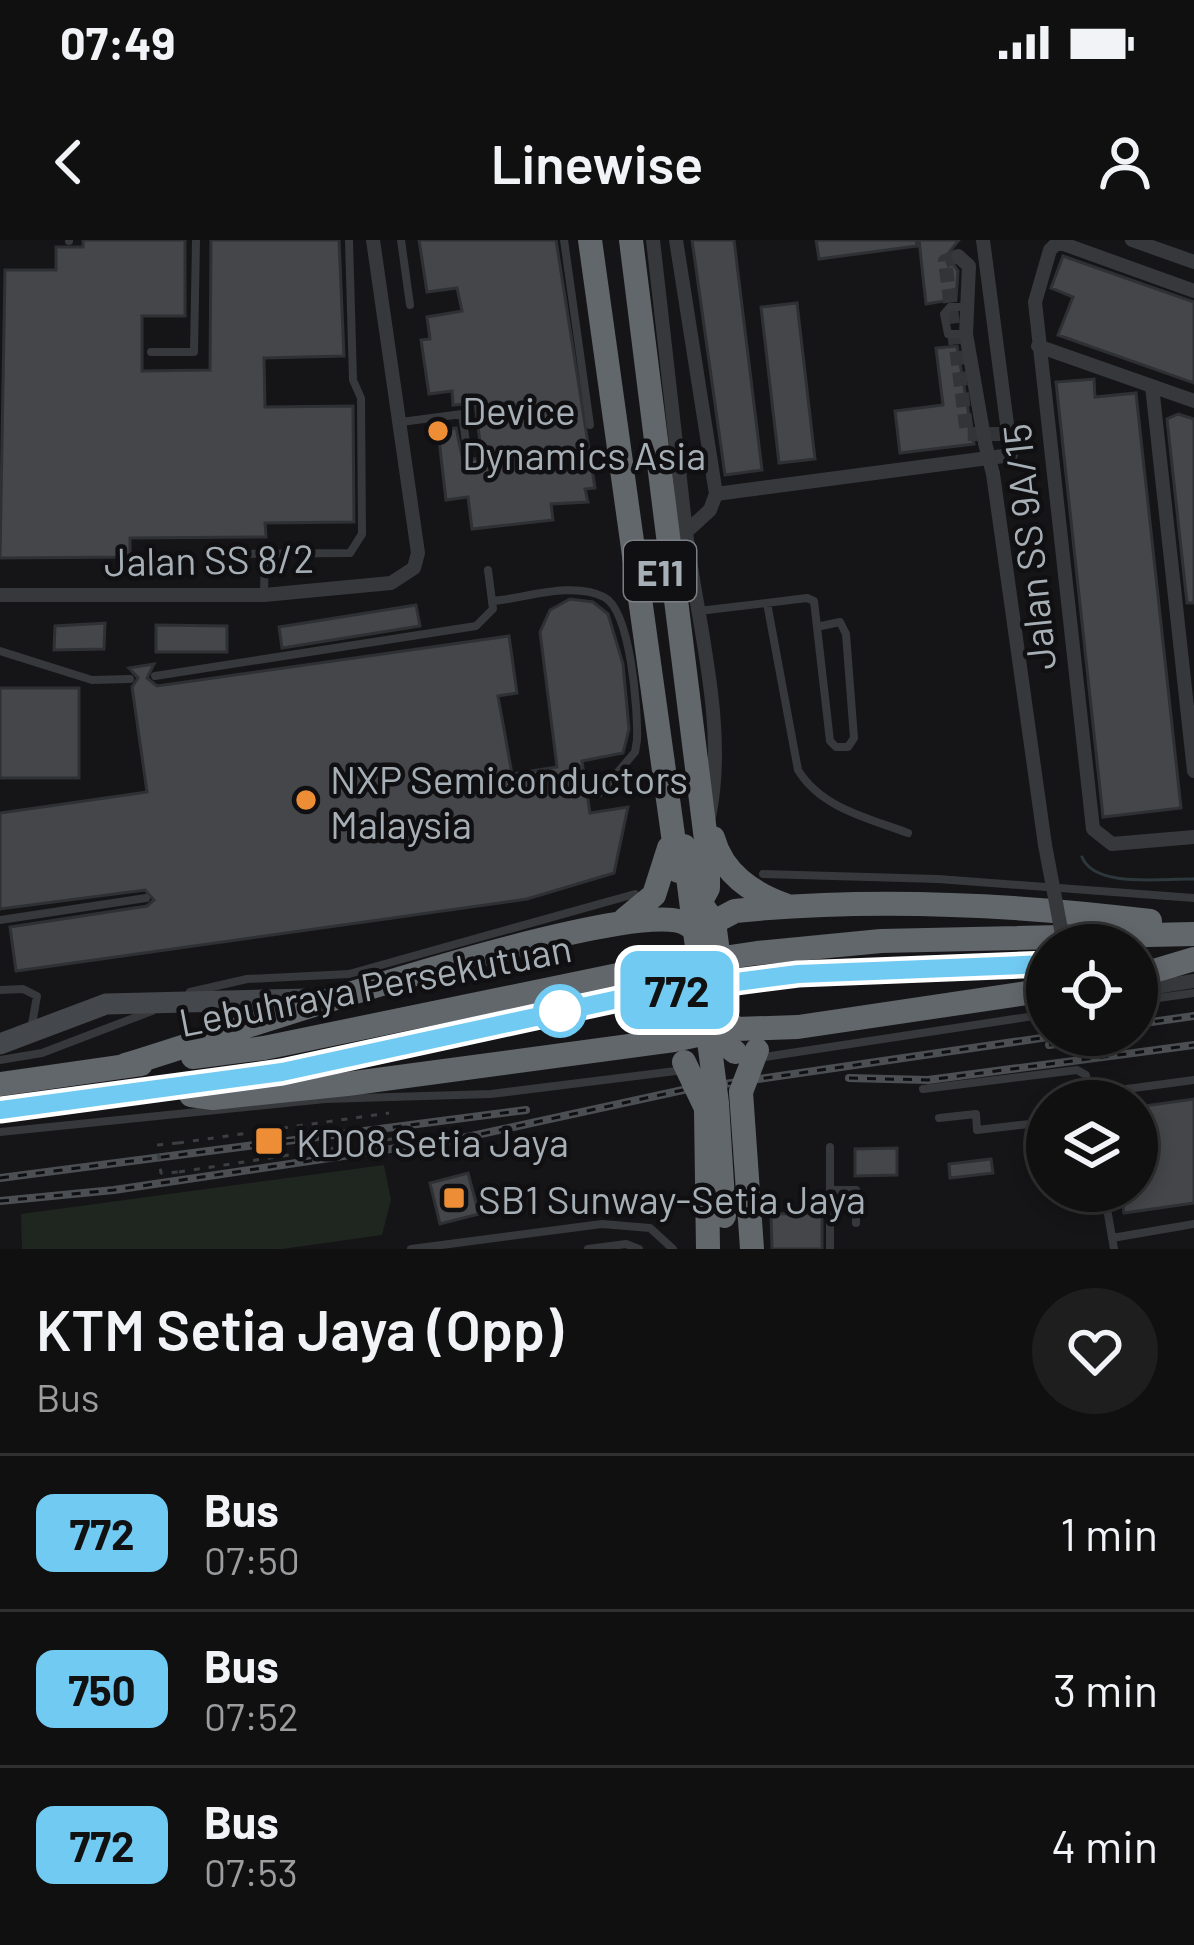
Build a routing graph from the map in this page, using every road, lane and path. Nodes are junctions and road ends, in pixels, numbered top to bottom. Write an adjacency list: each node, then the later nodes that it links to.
1 (196, 240): 22 (lane)
2 (349, 240): 30 (lane)
3 (373, 240): 25 (street)
4 (401, 240): 20 (lane)
5 (564, 240): 26 (lane)
6 (590, 240): 48 (highway)
7 (600, 240): 19 (highway, E11)
8 (617, 240): 19 (highway, E11)
9 (631, 240): 45 (highway)
10 (653, 240): 29 (street)
11 (676, 240): 28 (street)
12 (983, 240): 28 (street)
13 (1132, 240): 17 (street)
14 (1059, 241): 15 (street); 21 (street, Jalan SS 9A/15)
15 (1100, 247): 18 (street)
16 (958, 256): 61 (street, bridge)
17 (1194, 262)
18 (1194, 291)
19 (616, 298): 112 (highway, E11, bridge); 113 (highway, E11, bridge)
20 (410, 305)
21 (1039, 346): 23 (street); 50 (street, Jalan SS 9A/15)
22 (151, 352)
23 (1151, 386): 24 (street); 39 (street)
24 (1194, 401)
25 (399, 423): 27 (lane); 34 (street, Jalan SS 8/2)
26 (590, 424)
27 (466, 442)
28 (716, 494): 29 (street)
29 (686, 532): 37 (street)
30 (265, 553): 31 (lane); 34 (lane)
31 (230, 554)
32 (488, 570): 35 (lane)
33 (0, 595): 34 (street, Jalan SS 8/2)
34 (264, 596)
35 (493, 601): 42 (lane); 46 (lane)
36 (767, 603): 37 (lane); 40 (lane); 49 (lane)
37 (697, 611): 47 (street)
38 (1194, 617): 39 (street)
39 (1177, 619): 44 (street)
40 (820, 626): 40 (lane)
41 (0, 651): 43 (lane)
42 (155, 676)
43 (130, 679)
44 (1194, 772)
45 (700, 789): 47 (highway); 58 (highway)
46 (601, 793)
47 (709, 821): 56 (highway)
48 (670, 830): 58 (highway); 59 (highway)
49 (908, 833)
50 (1194, 837)
51 (763, 874): 52 (lane)
52 (1099, 893): 55 (lane); 57 (lane)
53 (635, 894): 67 (lane)
54 (146, 898): 60 (lane)
55 (1194, 898)
56 (788, 906): 57 (highway); 58 (highway)
57 (1012, 906): 62 (highway)
58 (702, 916): 59 (highway); 79 (highway, bridge)
59 (625, 919): 67 (highway)
60 (0, 920)
61 (1061, 924)
62 (1194, 931): 84 (highway, Lebuhraya Persekutuan)
63 (1194, 959): 64 (highway); 66 (highway)
64 (1158, 960)
65 (1026, 965): 91 (highway, Lebuhraya Persekutuan)
66 (1158, 970)
67 (393, 973): 68 (lane); 75 (street); 84 (highway)
68 (349, 974): 72 (lane); 75 (lane)
69 (1194, 981): 70 (street)
70 (1158, 987)
71 (0, 990): 81 (lane)
72 (190, 992)
73 (1026, 993): 80 (highway)
74 (1194, 993): 76 (lane)
75 (333, 996): 81 (street)
76 (1158, 998)
77 (152, 1011): 83 (lane)
78 (1026, 1017): 93 (lane)
79 (720, 1027): 80 (highway); 82 (highway); 92 (highway); 94 (highway, bridge)
80 (798, 1028): 92 (highway, bridge)
81 (0, 1043)
82 (645, 1044): 88 (highway); 94 (highway, bridge)
83 (0, 1060)
84 (125, 1065): 87 (highway, Lebuhraya Persekutuan)
85 (1087, 1080): 90 (lane)
86 (1194, 1080): 89 (lane)
87 (0, 1084)
88 (347, 1084): 91 (highway); 93 (lane)
89 (1158, 1086)
90 (923, 1089)
91 (153, 1091): 95 (highway, Lebuhraya Persekutuan)
92 (742, 1096): 114 (highway)
93 (325, 1099): 99 (lane)
94 (705, 1108): 111 (highway)
95 (0, 1110)
96 (388, 1113): 100 (path, bridge)
97 (939, 1118): 98 (lane)
98 (1026, 1124)
99 (0, 1132)
100 (392, 1139)
101 (830, 1147): 102 (lane)
102 (831, 1190): 104 (lane); 115 (lane)
103 (1108, 1212): 106 (lane)
104 (856, 1223)
105 (1194, 1224): 106 (lane)
106 (1113, 1243)
107 (411, 1249): 110 (lane)
108 (588, 1249): 109 (lane)
109 (639, 1249)
110 (673, 1249)
111 (708, 1249)
112 (724, 1249)
113 (738, 1249)
114 (752, 1249)
115 (830, 1249)

